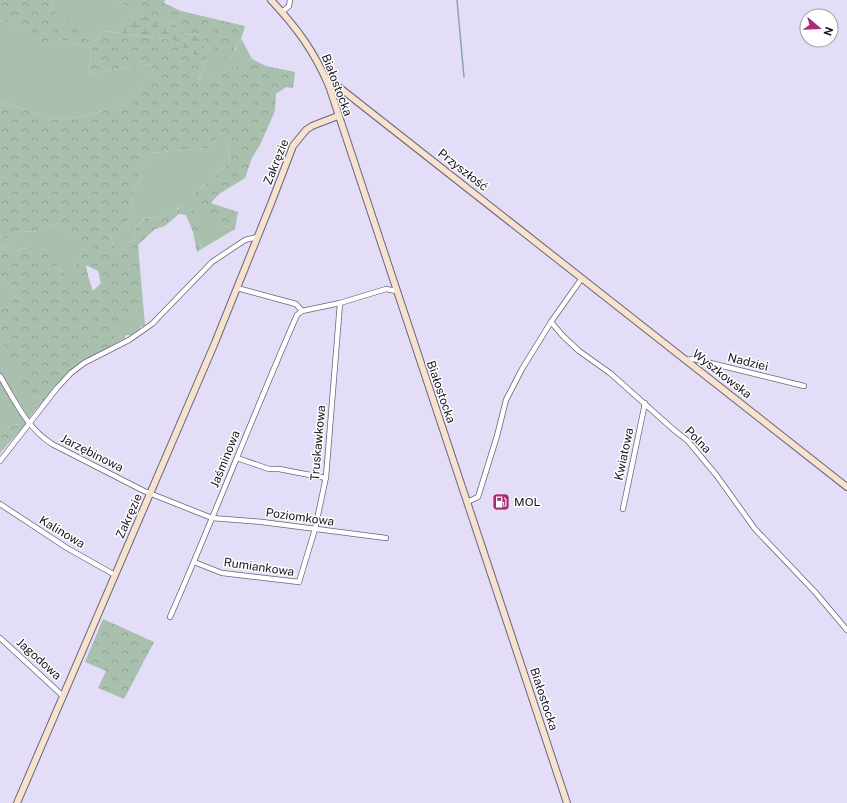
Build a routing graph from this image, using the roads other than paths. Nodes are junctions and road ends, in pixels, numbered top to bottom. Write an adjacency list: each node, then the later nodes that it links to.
1 (271, 0): 3 (street, Białostocka)
2 (290, 0): 3 (street)
3 (282, 12): 4 (street, Białostocka)
4 (329, 86): 5 (street, Białostocka); 7 (street, Przyszłość)
5 (338, 116): 6 (street, Zakręzie); 9 (street, Białostocka)
6 (257, 238): 8 (street, Zakręzie); 17 (street)
7 (582, 278): 12 (street); 13 (street, Wyszkowska)
8 (237, 288): 11 (street); 22 (street, Zakręzie)
9 (396, 291): 10 (street); 23 (street, Białostocka)
10 (340, 303): 11 (street); 20 (street, Truskawkowa)
11 (302, 311): 18 (street, Jaśminowa)
12 (551, 322): 16 (street, Polna); 23 (street)
13 (686, 360): 15 (street, Nadziei); 21 (street, Wyszkowska)
14 (0, 376): 17 (street)
15 (804, 386)
16 (645, 403): 25 (street, Kwiatowa); 33 (street, Polna)
17 (29, 424): 19 (street); 22 (street, Jarzębinowa)
18 (236, 458): 20 (street); 26 (street, Jaśminowa)
19 (0, 461)
20 (326, 478): 27 (street, Truskawkowa)
21 (847, 487)
22 (151, 493): 26 (street, Jarzębinowa); 30 (street, Zakręzie)
23 (467, 502): 37 (street, Białostocka)
24 (0, 504): 30 (street, Kalinowa)
25 (623, 509)
26 (212, 518): 27 (street, Poziomkowa); 29 (street, Jaśminowa)
27 (315, 529): 28 (street, Poziomkowa); 31 (street, Truskawkowa)
28 (386, 538)
29 (194, 562): 31 (street, Rumiankowa); 32 (street, Jaśminowa)
30 (115, 575): 35 (street, Zakręzie)
31 (299, 582)
32 (170, 617)
33 (847, 630)
34 (0, 638): 35 (street, Jagodowa)
35 (63, 696): 36 (street, Zakręzie)
36 (17, 803)
37 (567, 803)

